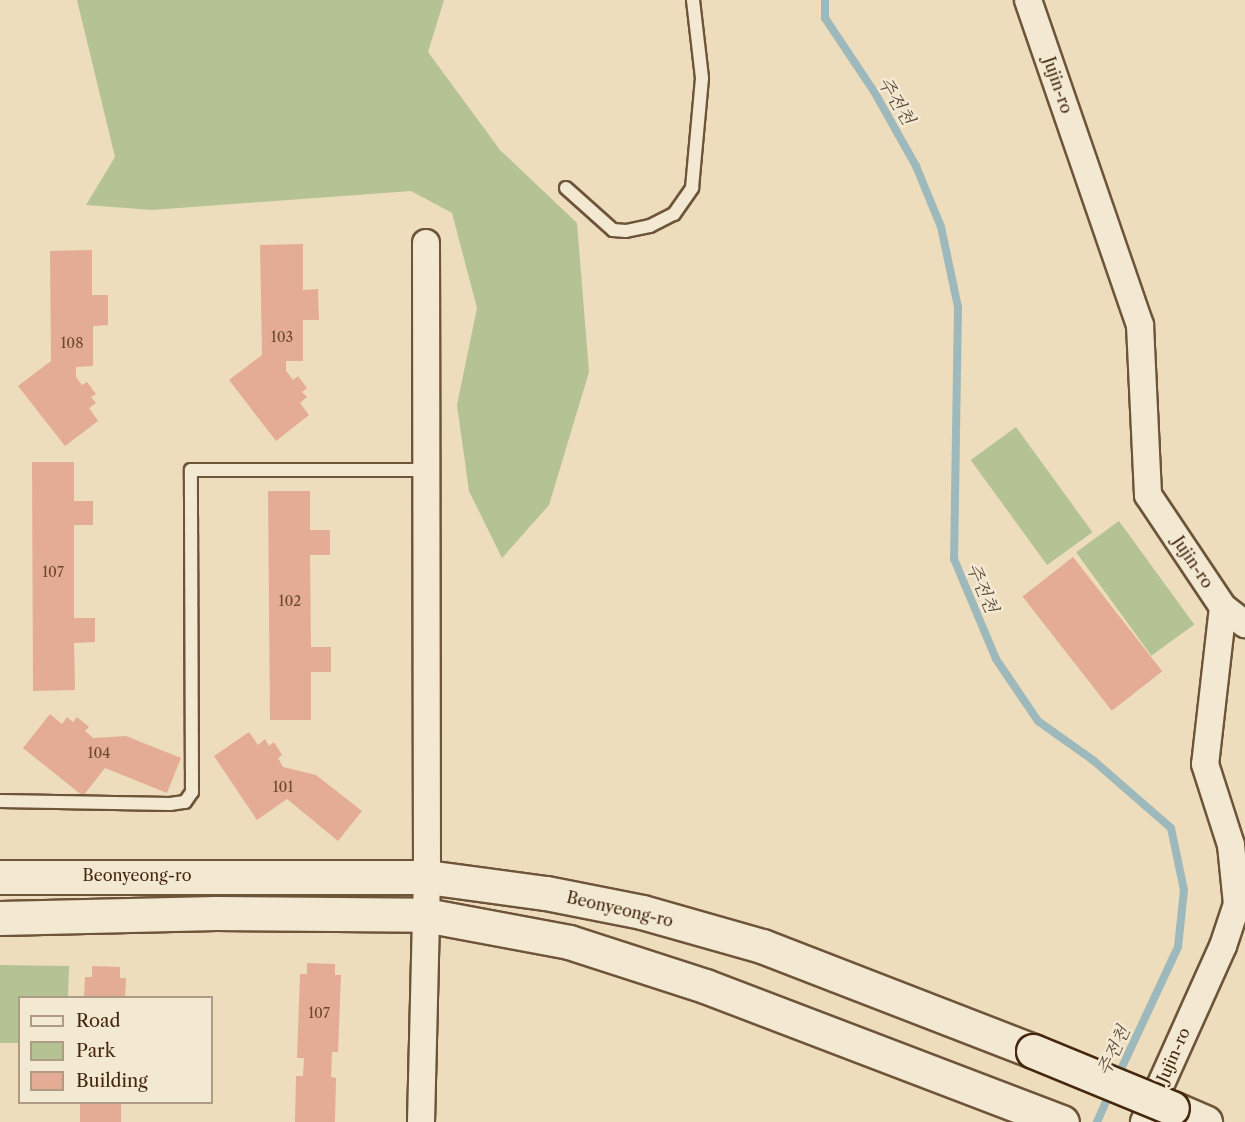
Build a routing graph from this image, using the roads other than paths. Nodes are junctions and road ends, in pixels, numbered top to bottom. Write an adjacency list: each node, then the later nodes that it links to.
1 (693, 0): 3 (lane)
2 (1028, 0): 6 (street, Jujin-ro)
3 (566, 188)
4 (426, 243): 5 (street)
5 (426, 470): 8 (lane); 10 (street)
6 (1223, 607): 7 (street); 13 (street, Jujin-ro)
7 (1245, 624)
8 (0, 801)
9 (0, 877): 10 (main road, Beonyeong-ro)
10 (427, 877): 11 (street); 13 (main road, Beonyeong-ro, bridge)
11 (425, 915): 12 (main road); 14 (street); 15 (main road)
12 (0, 918)
13 (1158, 1115): 16 (main road, Beonyeong-ro)
14 (421, 1122)
15 (1062, 1122)
16 (1205, 1122)

